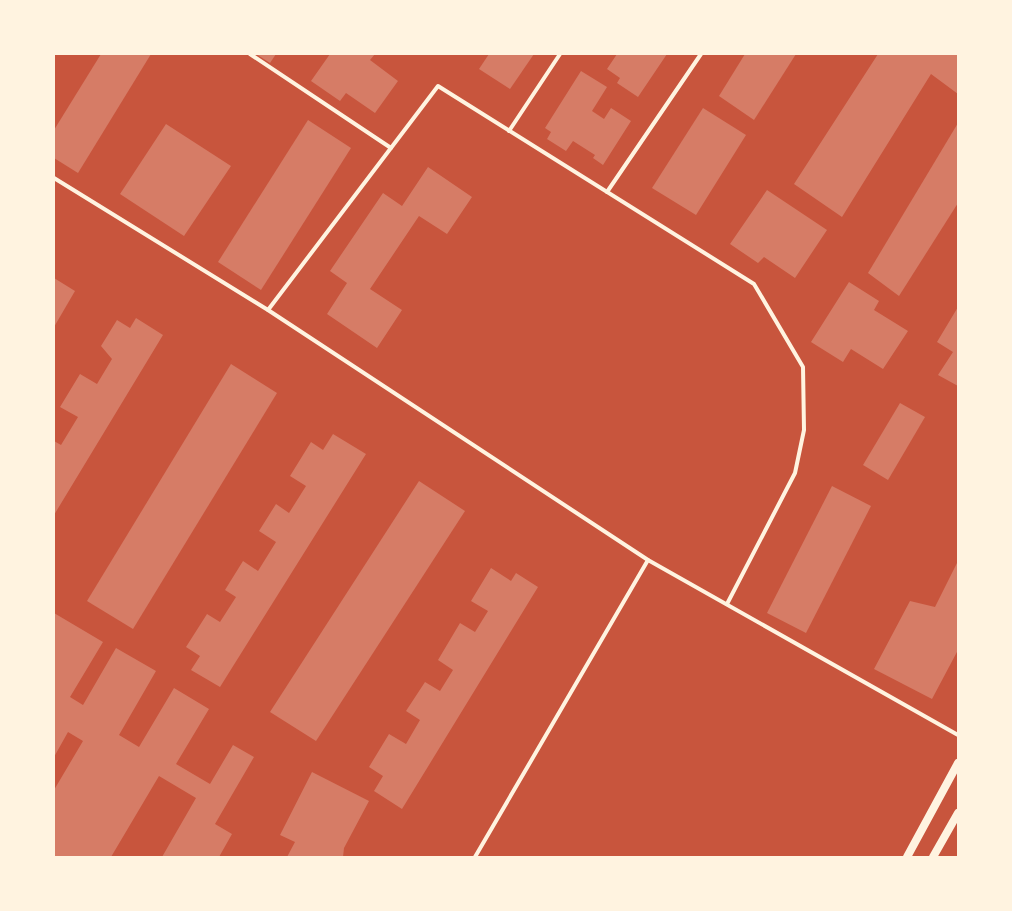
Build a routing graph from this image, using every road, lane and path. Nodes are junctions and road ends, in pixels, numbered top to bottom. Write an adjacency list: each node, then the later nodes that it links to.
1 (250, 54): 5 (street)
2 (560, 54): 4 (street)
3 (700, 54): 7 (street)
4 (509, 131): 5 (street); 7 (street)
5 (391, 148): 8 (street)
6 (54, 178): 8 (street)
7 (607, 192): 10 (street)
8 (268, 310): 9 (street)
9 (648, 560): 10 (street); 14 (street)
10 (727, 604): 11 (street)
11 (958, 735)
12 (958, 763): 15 (main road)
13 (958, 813): 16 (main road)
14 (476, 857)
15 (907, 857)
16 (933, 857)

